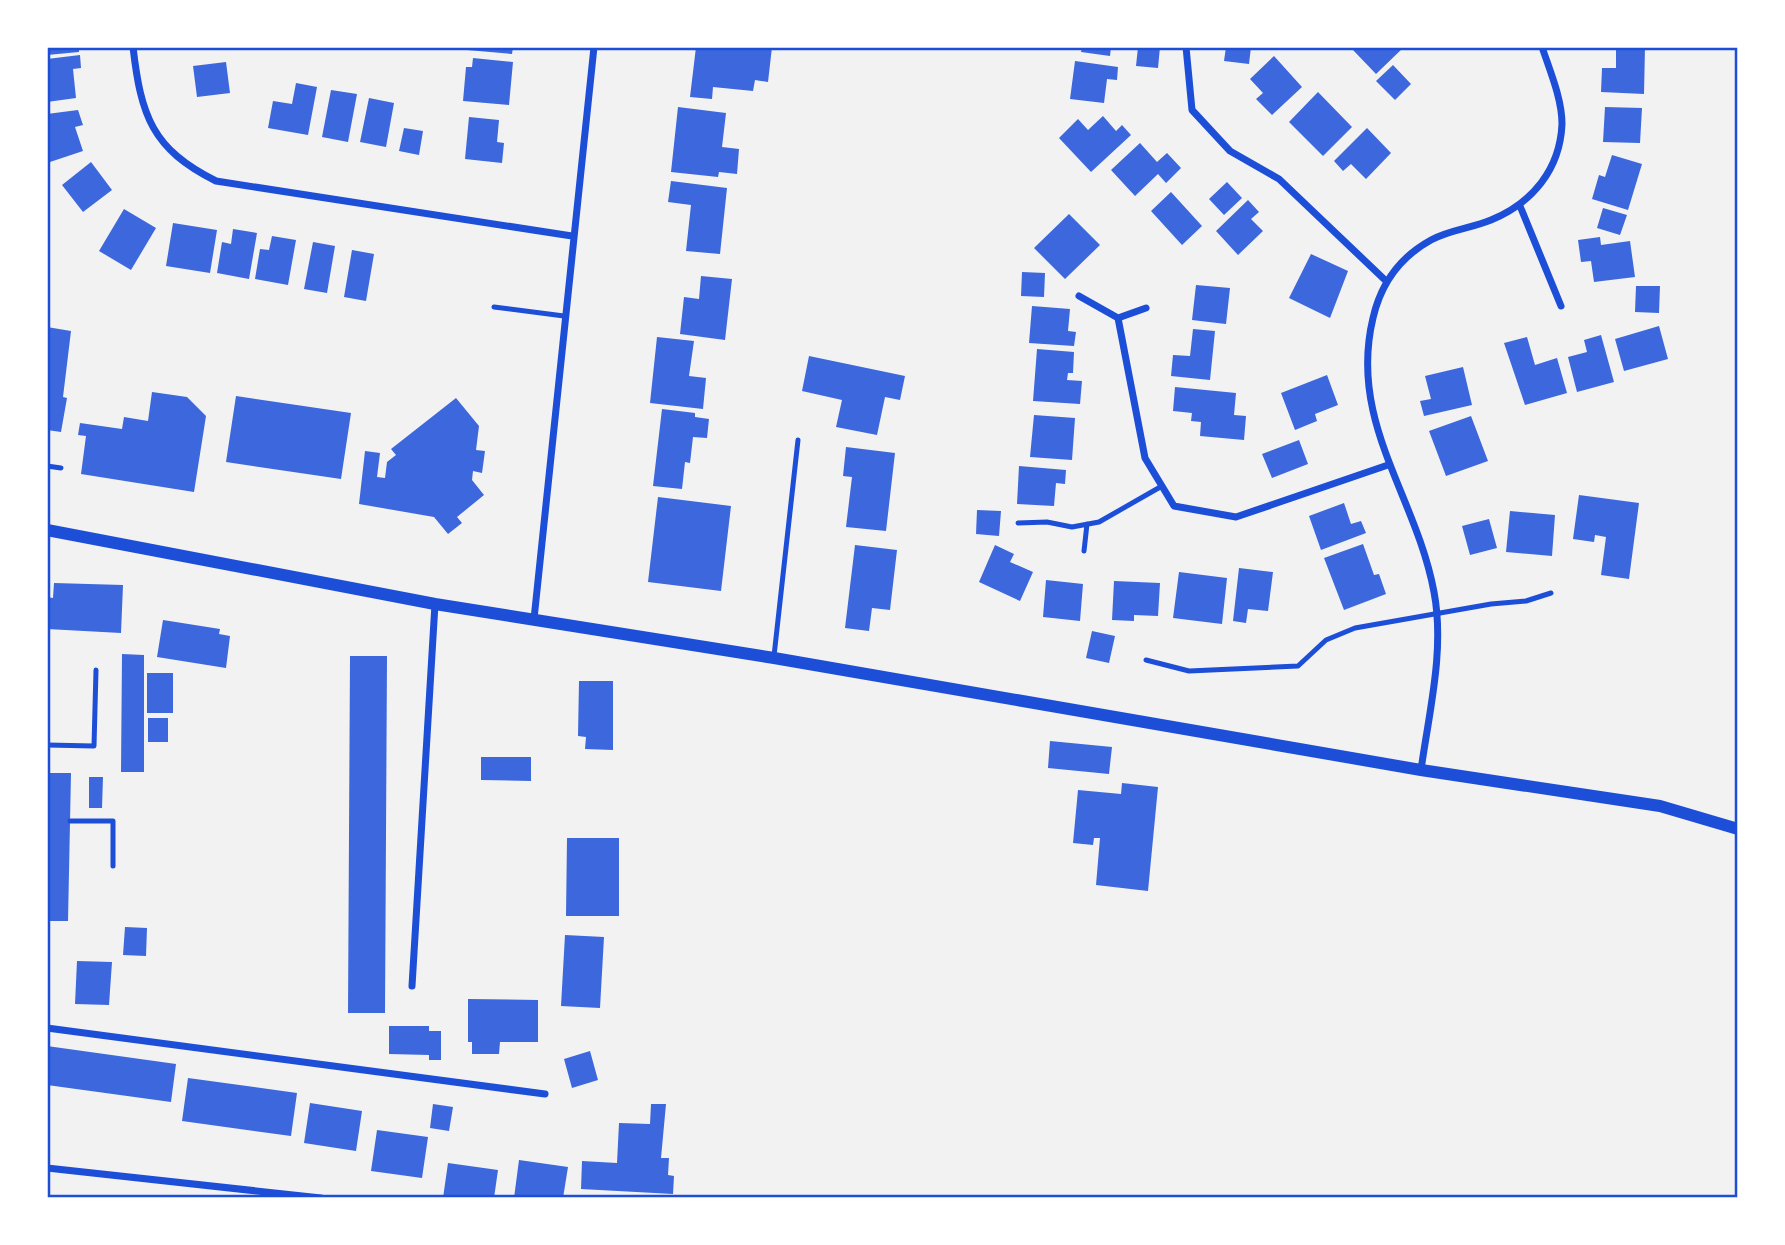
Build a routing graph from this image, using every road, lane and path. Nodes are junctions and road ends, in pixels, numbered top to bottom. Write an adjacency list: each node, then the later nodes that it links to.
1 (133, 47): 6 (street)
2 (594, 47): 6 (street)
3 (1186, 47): 7 (street)
4 (1542, 47): 5 (street)
5 (1520, 206): 7 (street); 9 (street)
6 (572, 236): 12 (street)
7 (1385, 281): 15 (street)
8 (1079, 296): 13 (street)
9 (1561, 306)
10 (494, 307): 12 (lane)
11 (1146, 308): 13 (street)
12 (564, 316): 26 (street)
13 (1118, 318): 18 (street)
14 (798, 440): 27 (lane)
15 (1388, 465): 18 (street); 25 (street)
16 (47, 466): 17 (lane)
17 (61, 468)
18 (1162, 486): 20 (lane)
19 (1017, 523): 20 (lane)
20 (1087, 524): 22 (lane)
21 (47, 530): 24 (street)
22 (1084, 551)
23 (1551, 593): 25 (lane)
24 (435, 604): 26 (street); 35 (street)
25 (1438, 614): 28 (lane); 31 (street)
26 (534, 619): 27 (street)
27 (774, 658): 31 (street)
28 (1146, 660)
29 (96, 670): 30 (lane)
30 (47, 745)
31 (1421, 770): 33 (street)
32 (70, 821): 34 (lane)
33 (1738, 829)
34 (113, 866)
35 (412, 986)
36 (47, 1028): 37 (street)
37 (545, 1094)
38 (47, 1168): 39 (street)
39 (321, 1198)

